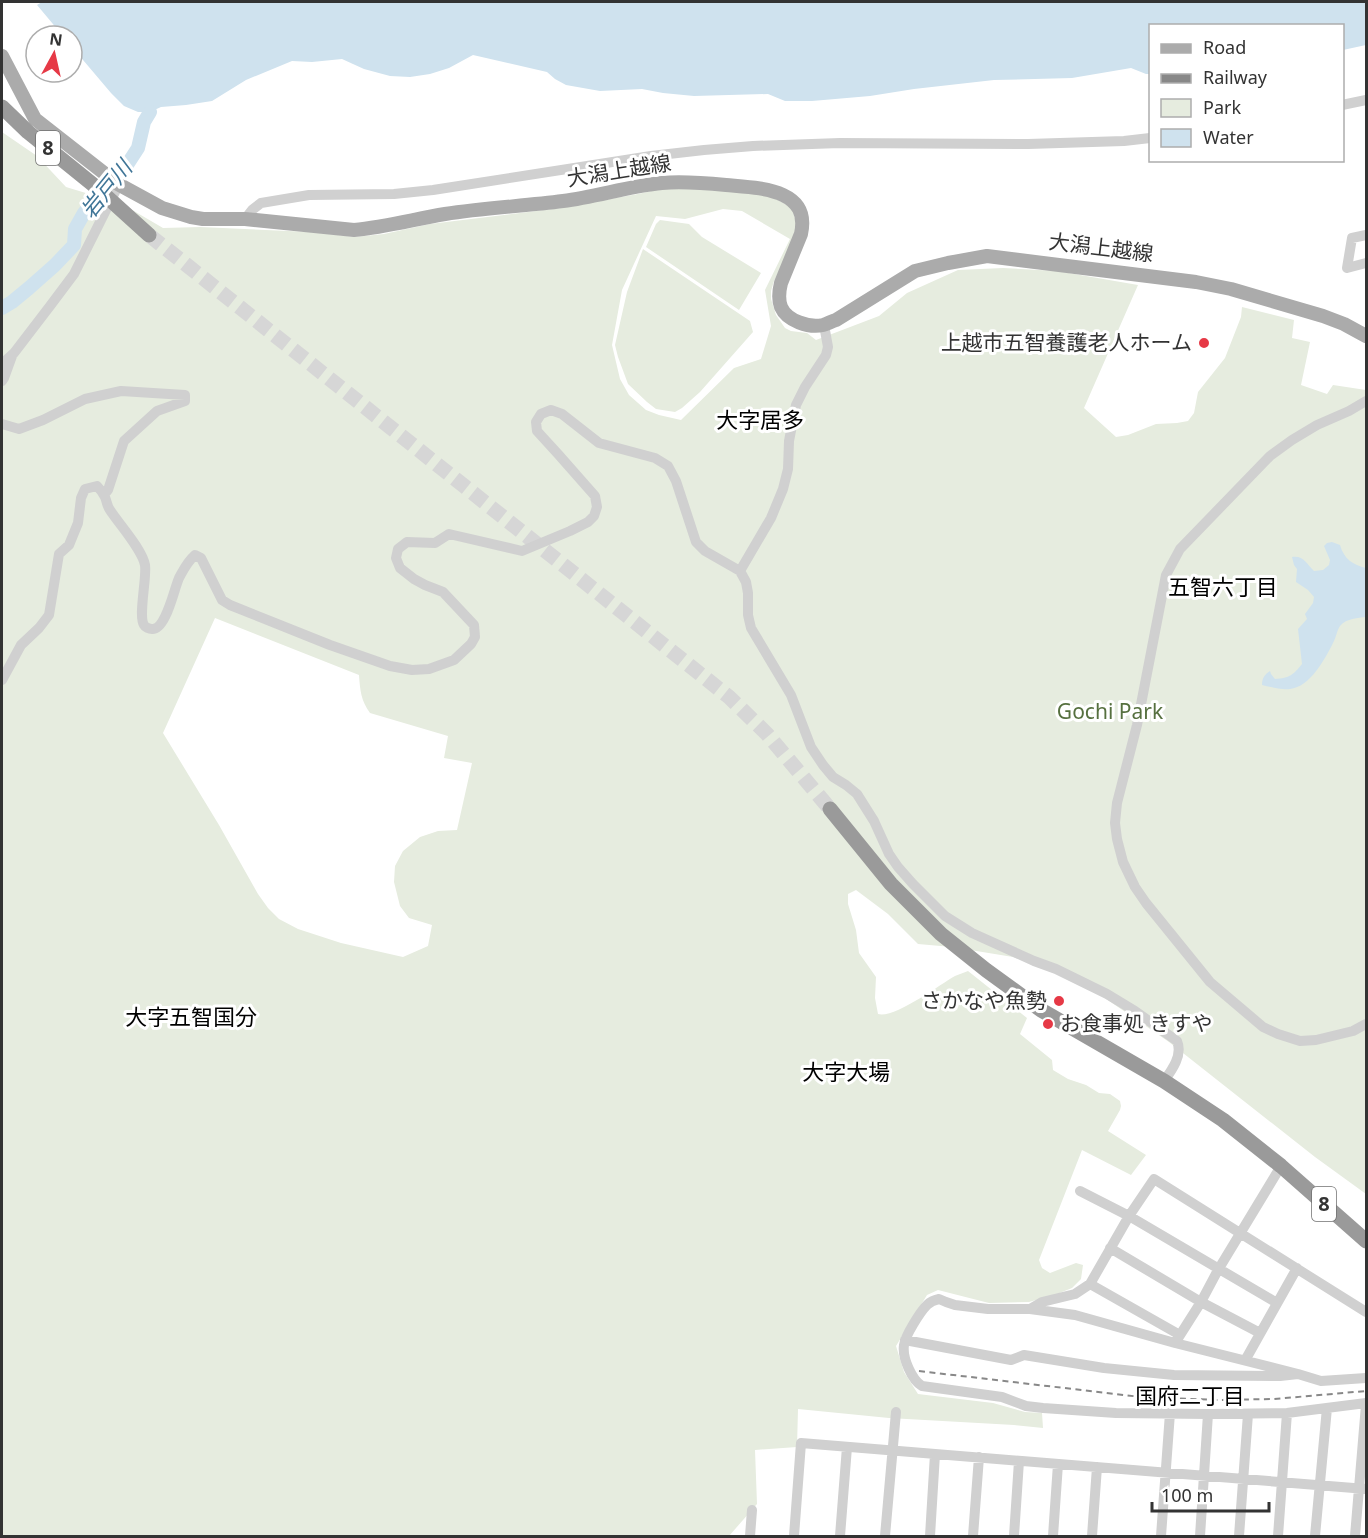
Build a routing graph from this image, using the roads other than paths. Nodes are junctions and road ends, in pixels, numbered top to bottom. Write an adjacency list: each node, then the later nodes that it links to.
1 (2, 56): 6 (main road, 大潟上越線)
2 (1366, 100): 3 (street)
3 (1344, 105)
4 (2, 107): 8 (highway, 8)
5 (1149, 138): 7 (street)
6 (118, 184): 7 (main road, 大潟上越線); 13 (street)
7 (245, 219): 11 (main road, 大潟上越線)
8 (149, 235)
9 (1366, 235): 10 (street)
10 (1366, 263)
11 (824, 325): 12 (main road, 大潟上越線); 19 (street)
12 (1366, 336)
13 (14, 353): 14 (street); 15 (street)
14 (2, 364)
15 (2, 381)
16 (1366, 401): 22 (street)
17 (2, 424): 18 (street)
18 (104, 495): 19 (street); 20 (street)
19 (740, 571): 23 (street)
20 (2, 680)
21 (830, 809): 23 (highway, 8)
22 (1366, 1024)
23 (1164, 1081): 24 (highway, 8)
24 (1281, 1167): 27 (street); 28 (highway, 8)
25 (1080, 1191): 26 (street)
26 (1130, 1216): 27 (street); 29 (street); 31 (street)
27 (1240, 1234): 30 (street); 31 (street)
28 (1366, 1241)
29 (1110, 1248): 32 (street); 33 (street)
30 (1297, 1268): 34 (street); 36 (street)
31 (1218, 1270): 33 (street); 34 (street)
32 (1090, 1284): 35 (street); 38 (street)
33 (1201, 1302): 37 (street); 38 (street)
34 (1277, 1304): 37 (street)
35 (1030, 1309): 38 (street); 39 (street)
36 (1366, 1312)
37 (1260, 1333): 40 (street)
38 (1177, 1339): 41 (street)
39 (905, 1340): 41 (street); 46 (street)
40 (1247, 1357)
41 (1298, 1374): 42 (street)
42 (1366, 1378)
43 (1366, 1404): 44 (street); 62 (street)
44 (1327, 1408): 47 (street); 61 (street)
45 (896, 1412): 51 (street)
46 (1170, 1413): 48 (street); 57 (street)
47 (1287, 1413): 49 (street); 60 (street)
48 (1209, 1414): 49 (street); 58 (street)
49 (1248, 1414): 59 (street)
50 (847, 1447): 51 (street); 65 (street); 66 (street)
51 (892, 1450): 52 (street); 67 (street)
52 (935, 1454): 53 (street); 68 (street)
53 (979, 1457): 54 (street); 69 (street)
54 (1019, 1461): 55 (street); 70 (street)
55 (1058, 1464): 56 (street); 71 (street)
56 (1097, 1467): 57 (street); 72 (street)
57 (1165, 1472): 58 (street); 73 (street)
58 (1204, 1476): 59 (street); 74 (street)
59 (1243, 1479): 60 (street); 75 (street)
60 (1282, 1482): 61 (street); 76 (street)
61 (1320, 1485): 62 (street); 77 (street)
62 (1363, 1489): 78 (street)
63 (752, 1510): 64 (street)
64 (750, 1536)
65 (794, 1536)
66 (840, 1536)
67 (885, 1536)
68 (930, 1536)
69 (973, 1536)
70 (1014, 1536)
71 (1053, 1536)
72 (1092, 1536)
73 (1161, 1536)
74 (1200, 1536)
75 (1239, 1536)
76 (1278, 1536)
77 (1315, 1536)
78 (1355, 1536)

